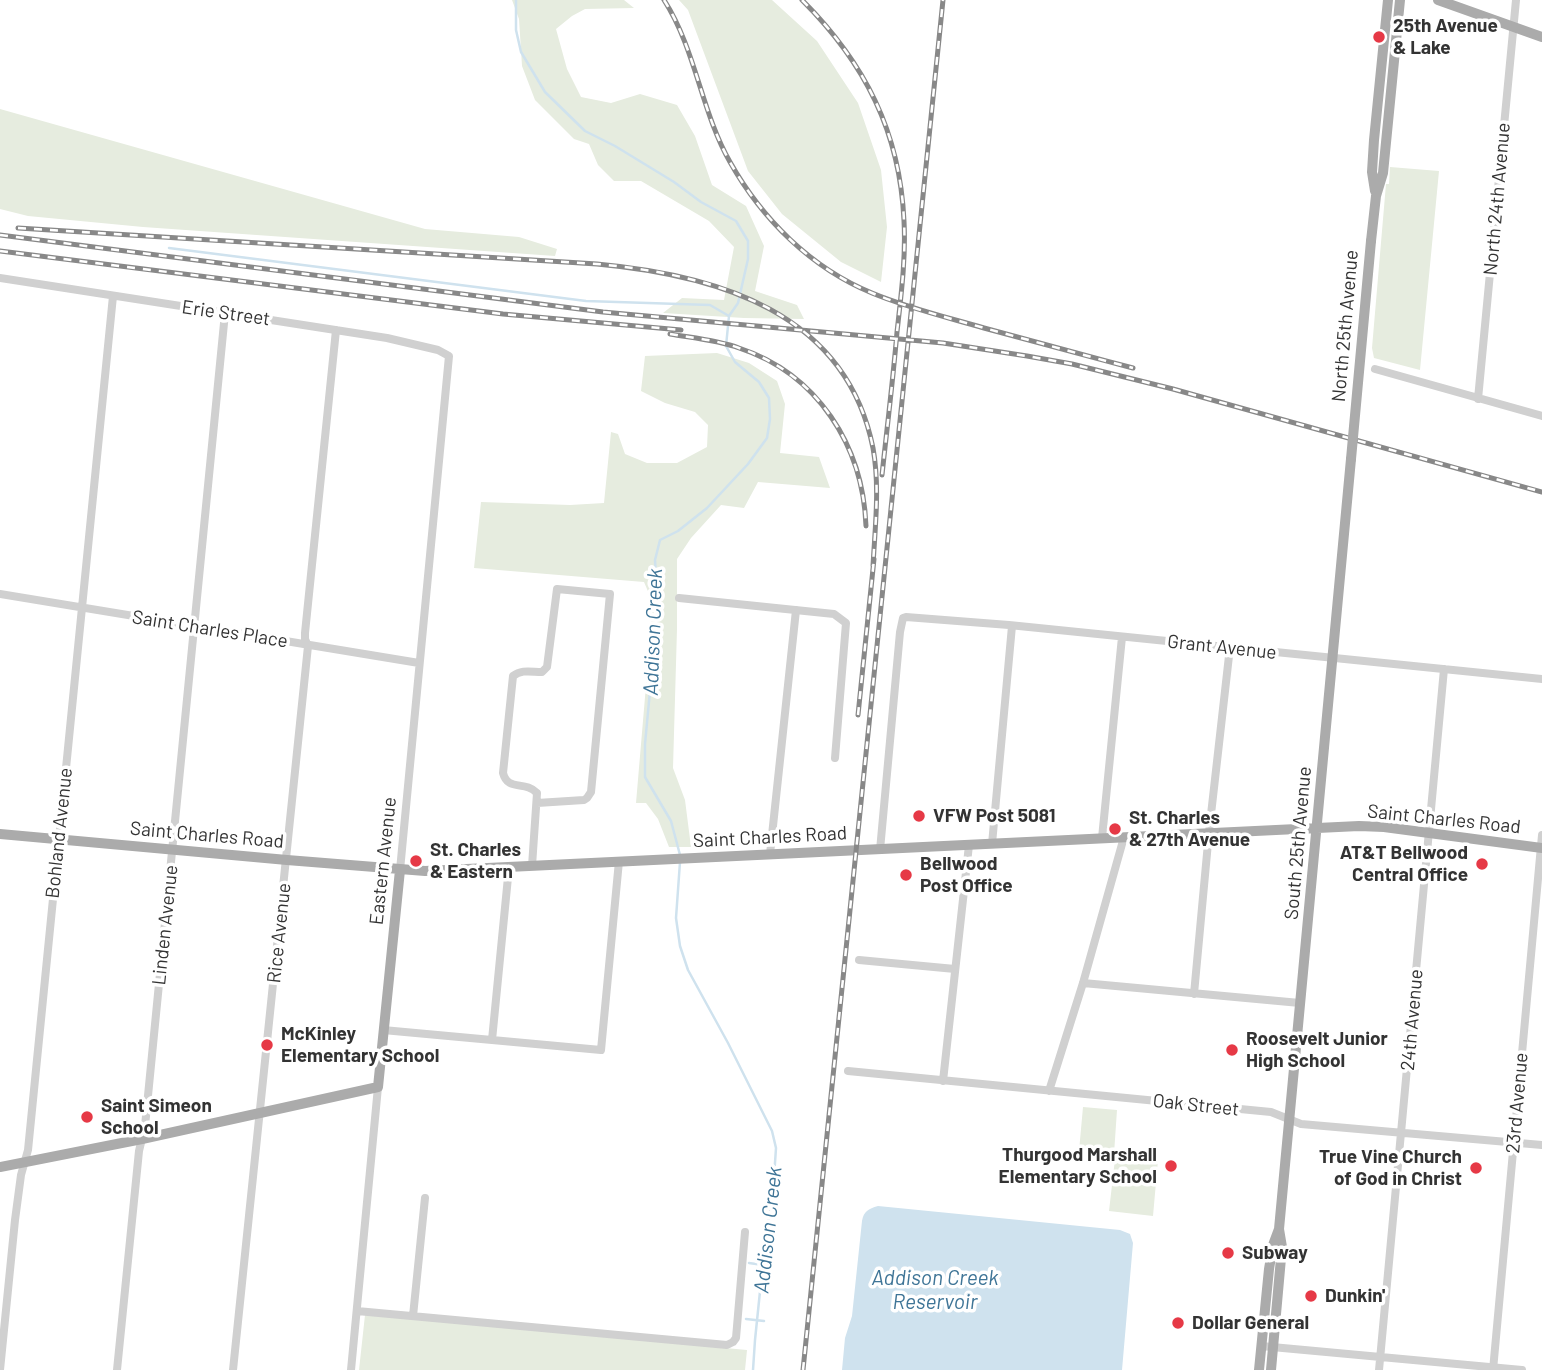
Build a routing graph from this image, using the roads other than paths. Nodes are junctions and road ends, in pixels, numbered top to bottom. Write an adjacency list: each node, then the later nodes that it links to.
1 (1388, 0): 7 (main road, North 25th Avenue)
2 (1400, 0): 7 (main road, North 25th Avenue)
3 (1438, 0): 5 (main road)
4 (1516, 0): 5 (street, North 24th Avenue)
5 (1513, 28): 6 (main road); 14 (street, North 24th Avenue)
6 (1542, 37)
7 (1376, 196): 16 (main road, North 25th Avenue, bridge)
8 (0, 279): 9 (street, Erie Street)
9 (113, 296): 10 (street, Erie Street); 19 (street, Bohland Avenue)
10 (225, 313): 11 (street, Erie Street); 21 (street, Linden Avenue)
11 (336, 330): 12 (street, Erie Street); 24 (street, Rice Avenue)
12 (449, 356): 27 (street, Eastern Avenue)
13 (1375, 369): 14 (street)
14 (1478, 399): 15 (street)
15 (1542, 416)
16 (1351, 460): 26 (main road, South 25th Avenue)
17 (0, 594): 19 (street, Saint Charles Place)
18 (679, 598): 20 (street)
19 (82, 608): 21 (street, Saint Charles Place); 39 (street, Bohland Avenue)
20 (796, 610): 30 (street); 45 (street)
21 (193, 625): 24 (street, Saint Charles Place); 44 (street, Linden Avenue)
22 (1012, 626): 23 (street, Grant Avenue); 40 (street); 43 (street, Grant Avenue)
23 (1122, 637): 25 (street, Grant Avenue); 38 (street)
24 (308, 646): 27 (street, Saint Charles Place); 46 (street, Rice Avenue)
25 (1230, 648): 26 (street, Grant Avenue); 33 (street)
26 (1333, 658): 28 (street, Grant Avenue); 32 (main road, South 25th Avenue)
27 (419, 663): 50 (street, Eastern Avenue)
28 (1444, 669): 29 (street, Grant Avenue); 34 (street, 24th Avenue)
29 (1542, 679)
30 (835, 758)
31 (537, 803): 31 (street); 48 (street)
32 (1317, 828): 33 (main road, Saint Charles Road); 34 (main road, Saint Charles Road); 55 (main road, South 25th Avenue)
33 (1209, 832): 37 (main road, Saint Charles Road); 54 (street)
34 (1430, 833): 42 (main road, Saint Charles Road); 64 (street, 24th Avenue)
35 (0, 834): 39 (main road, Saint Charles Road)
36 (1542, 835): 42 (street, 23rd Avenue)
37 (1124, 837): 38 (main road, Saint Charles Road); 53 (street)
38 (1102, 838): 40 (main road, Saint Charles Road)
39 (59, 840): 44 (main road, Saint Charles Road); 68 (street, Bohland Avenue)
40 (992, 844): 41 (main road, Saint Charles Road)
41 (969, 845): 43 (main road, Saint Charles Road); 52 (street)
42 (1541, 847): 66 (street, 23rd Avenue)
43 (880, 849): 45 (main road, Saint Charles Road)
44 (173, 850): 46 (main road, Saint Charles Road); 65 (street, Linden Avenue)
45 (770, 854): 47 (main road, Saint Charles Road)
46 (287, 860): 50 (main road, Saint Charles Road); 62 (street, Rice Avenue)
47 (619, 861): 48 (main road, Saint Charles Road); 57 (street)
48 (532, 866): 49 (main road, Saint Charles Road)
49 (509, 867): 50 (main road, Saint Charles Road); 57 (street)
50 (400, 870): 56 (main road, Eastern Avenue)
51 (859, 960): 52 (street)
52 (955, 969): 59 (street)
53 (1083, 983): 54 (street); 61 (street)
54 (1194, 994): 55 (street)
55 (1300, 1003): 63 (main road, South 25th Avenue)
56 (383, 1030): 57 (street); 60 (main road, Eastern Avenue)
57 (492, 1040)
58 (848, 1071): 59 (street, Oak Street)
59 (943, 1081): 61 (street, Oak Street)
60 (378, 1087): 62 (main road); 73 (street, Eastern Avenue)
61 (1049, 1091): 63 (street, Oak Street)
62 (260, 1112): 65 (main road); 81 (street, Rice Avenue)
63 (1289, 1119): 64 (street, Oak Street); 71 (main road, South 25th Avenue)
64 (1402, 1133): 66 (street, Oak Street); 77 (street, 24th Avenue)
65 (142, 1139): 68 (main road); 80 (street, Linden Avenue)
66 (1514, 1142): 67 (street, Oak Street); 78 (street, 23rd Avenue)
67 (1542, 1145)
68 (24, 1162): 69 (main road); 79 (street, Bohland Avenue)
69 (0, 1167)
70 (425, 1198): 74 (street)
71 (1279, 1229): 75 (main road, South 25th Avenue); 76 (main road, South 25th Avenue)
72 (745, 1232): 74 (street)
73 (357, 1311): 74 (street); 82 (street, Eastern Avenue)
74 (413, 1316)
75 (1261, 1346): 76 (street); 83 (main road, South 25th Avenue)
76 (1273, 1347): 77 (street); 84 (main road, South 25th Avenue)
77 (1381, 1357): 78 (street); 85 (street, 24th Avenue)
78 (1493, 1369): 86 (street)
79 (0, 1370)
80 (117, 1370)
81 (233, 1370)
82 (351, 1370)
83 (1259, 1370)
84 (1271, 1370)
85 (1379, 1370)
86 (1522, 1370)

